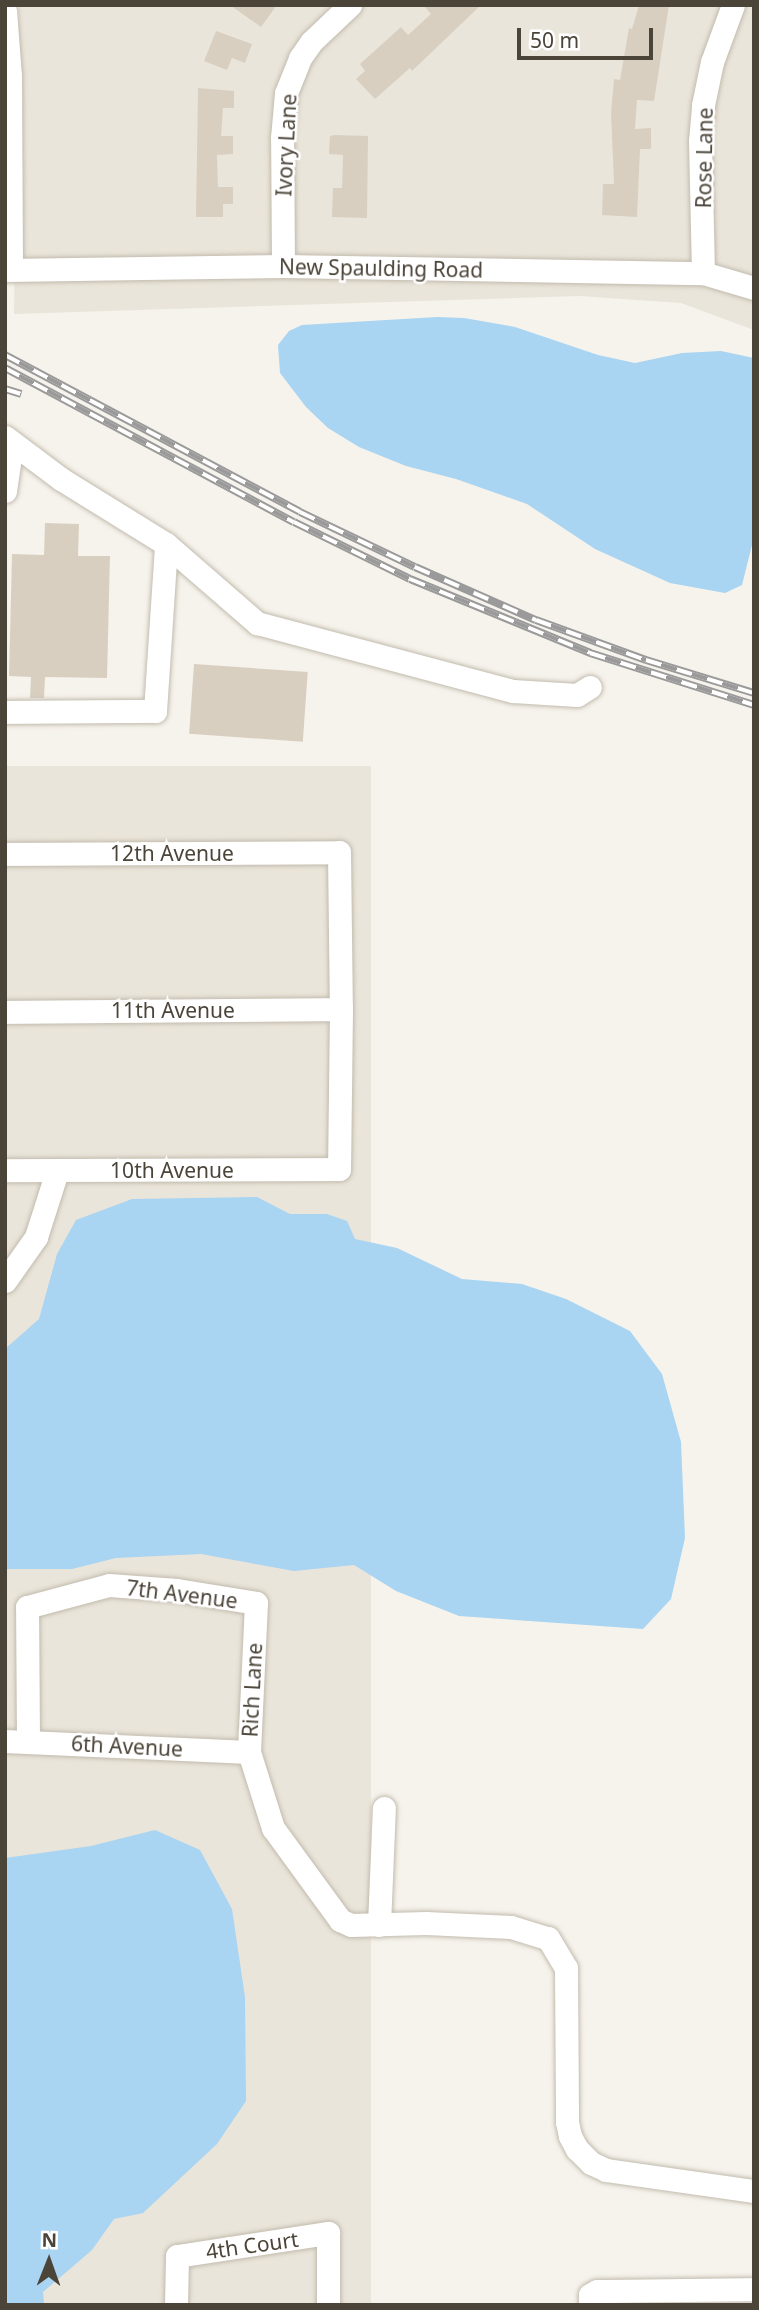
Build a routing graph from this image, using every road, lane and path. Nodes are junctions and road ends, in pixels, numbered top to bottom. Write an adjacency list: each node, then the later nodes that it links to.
1 (350, 5): 4 (street, Ivory Lane)
2 (733, 5): 6 (street, Rose Lane)
3 (5, 11): 5 (street)
4 (283, 266): 5 (street, New Spaulding Road); 6 (street, New Spaulding Road)
5 (8, 270)
6 (703, 273): 7 (street, New Spaulding Road)
7 (754, 288)
8 (9, 440): 9 (street); 10 (street)
9 (5, 491)
10 (166, 544): 11 (street); 12 (street)
11 (590, 687)
12 (5, 712)
13 (5, 854): 14 (street, 12th Avenue)
14 (341, 1009): 15 (street, 11th Avenue); 17 (street, 10th Avenue)
15 (5, 1012)
16 (5, 1170): 17 (street, 10th Avenue)
17 (57, 1171): 18 (street)
18 (5, 1281)
19 (256, 1603): 20 (street, 7th Avenue); 21 (street, Rich Lane)
20 (17, 1741): 21 (street, 6th Avenue)
21 (249, 1752): 23 (street, Rich Lane)
22 (384, 1808): 23 (street)
23 (379, 1925): 24 (street)
24 (754, 2191)
25 (754, 2289): 28 (street)
26 (176, 2305): 27 (street, 4th Court)
27 (328, 2305)
28 (590, 2305)

